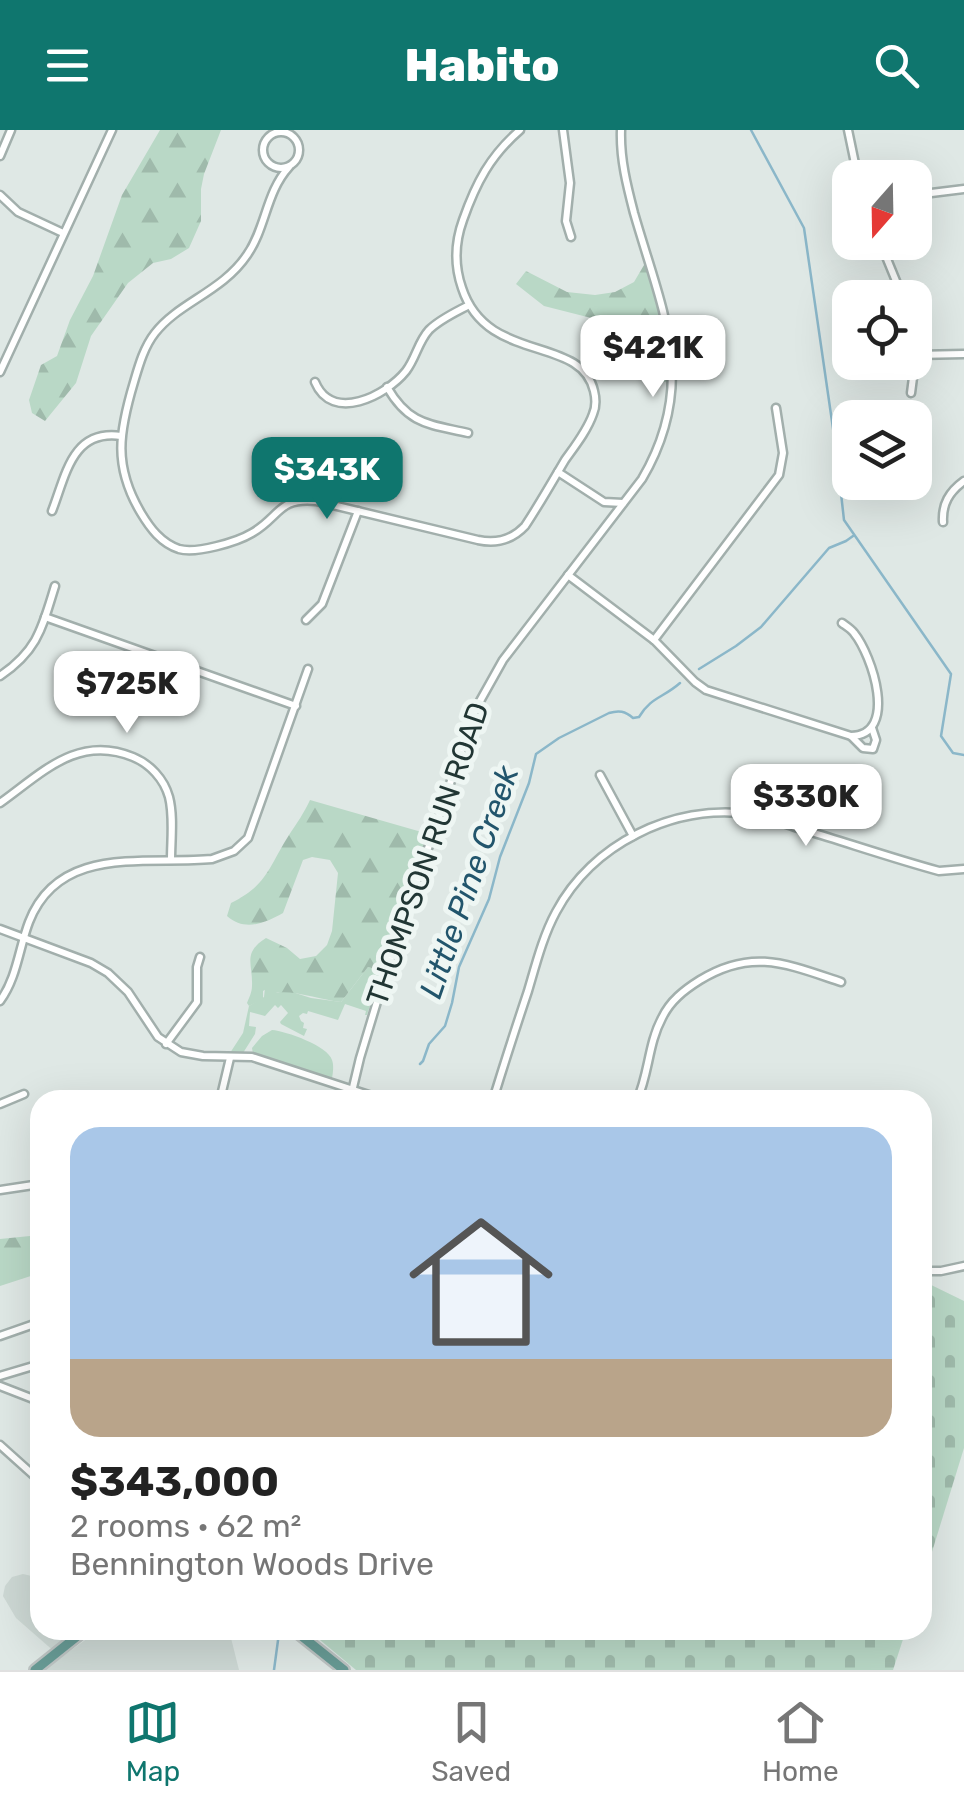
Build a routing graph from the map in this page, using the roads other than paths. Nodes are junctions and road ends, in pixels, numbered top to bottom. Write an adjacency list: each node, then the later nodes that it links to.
1 (11, 130): 11 (street)
2 (112, 130): 19 (street)
3 (274, 130): 9 (street)
4 (294, 130): 10 (street)
5 (520, 130): 21 (street)
6 (563, 130): 20 (street)
7 (620, 130): 35 (street, THOMPSON RUN ROAD)
8 (848, 130): 12 (street)
9 (268, 138): 10 (street); 13 (street)
10 (297, 141): 14 (street)
11 (0, 156)
12 (854, 160)
13 (267, 161): 14 (street); 15 (street)
14 (289, 167): 15 (street)
15 (273, 188): 31 (street)
16 (964, 189): 17 (street)
17 (932, 193)
18 (0, 195): 19 (street)
19 (63, 233): 24 (street)
20 (571, 237)
21 (469, 305): 27 (street); 32 (street)
22 (964, 354): 23 (street)
23 (932, 355)
24 (0, 372)
25 (912, 380): 28 (street)
26 (315, 382): 27 (street)
27 (387, 387): 30 (street)
28 (911, 393)
29 (776, 408): 45 (street)
30 (468, 433)
31 (120, 436): 36 (street); 37 (street)
32 (558, 472): 34 (street); 37 (street)
33 (964, 482): 39 (street)
34 (604, 502): 35 (street); 38 (street)
35 (624, 503): 38 (street, THOMPSON RUN ROAD)
36 (52, 511)
37 (358, 512): 43 (street)
38 (610, 521): 40 (street, THOMPSON RUN ROAD)
39 (943, 522)
40 (568, 575): 45 (street); 64 (street, THOMPSON RUN ROAD)
41 (54, 586): 42 (street)
42 (45, 618): 47 (street); 48 (street)
43 (306, 620)
44 (842, 622): 49 (street)
45 (654, 640): 50 (street)
46 (308, 669): 48 (street)
47 (0, 676)
48 (296, 706): 54 (street)
49 (872, 728): 50 (street); 50 (street)
50 (851, 736)
51 (600, 775): 53 (street)
52 (0, 803): 54 (street)
53 (633, 836): 55 (street); 65 (street)
54 (171, 860): 57 (street)
55 (964, 869)
56 (0, 928): 57 (street)
57 (24, 938): 60 (street); 61 (street)
58 (200, 957): 61 (street)
59 (841, 982): 66 (street)
60 (0, 1001)
61 (166, 1044): 62 (street)
62 (230, 1058): 63 (street); 64 (street)
63 (222, 1090)
64 (351, 1090)
65 (495, 1090)
66 (640, 1090)
67 (24, 1094): 68 (street)
68 (0, 1104)
69 (30, 1186): 70 (street)
70 (0, 1190)
71 (964, 1258): 72 (street)
72 (963, 1266): 73 (street)
73 (932, 1271)
74 (30, 1326): 75 (street)
75 (0, 1336)
76 (30, 1366): 77 (street)
77 (0, 1374)
78 (0, 1386): 79 (street)
79 (30, 1398)
80 (0, 1445): 81 (street)
81 (30, 1472)
82 (72, 1640): 84 (main road)
83 (306, 1640): 85 (main road)
84 (35, 1670)
85 (344, 1670)

